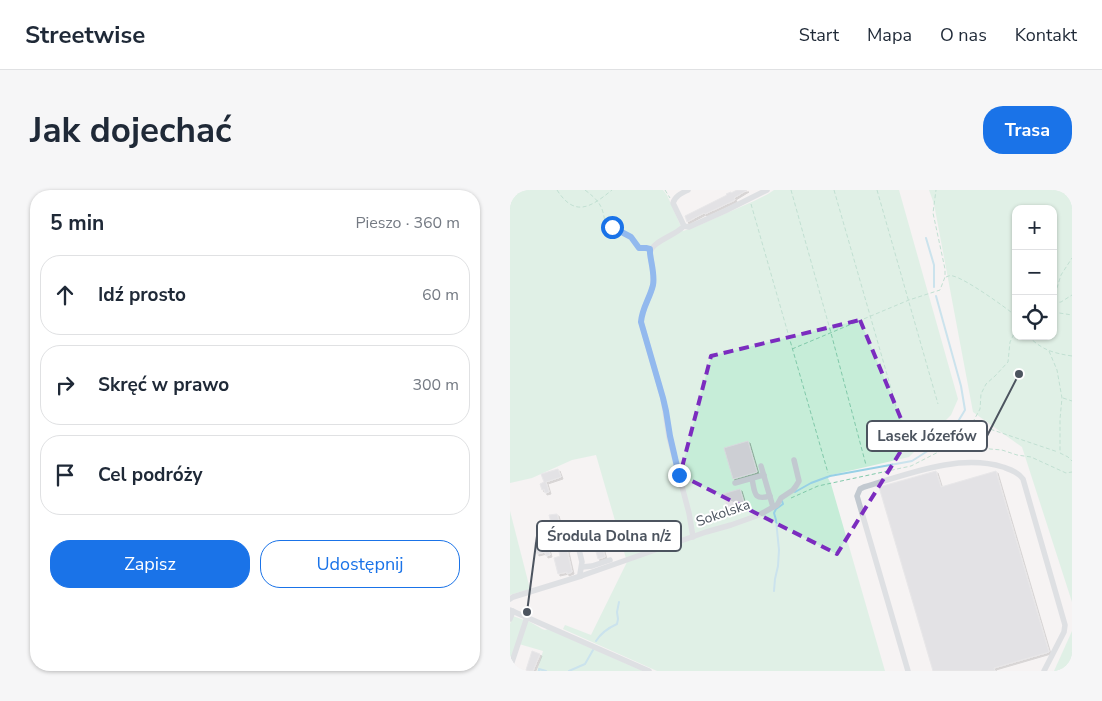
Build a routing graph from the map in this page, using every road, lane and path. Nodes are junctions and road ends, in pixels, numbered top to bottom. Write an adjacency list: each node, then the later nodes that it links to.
1 (557, 190): 12 (path)
2 (585, 190): 12 (path)
3 (612, 190): 12 (path)
4 (665, 190): 13 (path)
5 (688, 190): 13 (street)
6 (767, 190): 11 (street)
7 (791, 190): 26 (path)
8 (834, 190): 25 (path)
9 (877, 190): 20 (path)
10 (936, 190): 17 (path)
11 (749, 199): 14 (street); 29 (path)
12 (598, 200): 15 (path)
13 (674, 200): 14 (street)
14 (684, 226): 15 (street)
15 (650, 249): 52 (street)
16 (1072, 258): 18 (path)
17 (945, 277): 20 (path); 22 (path)
18 (1057, 287)
19 (1072, 295): 21 (path)
20 (909, 300): 25 (path); 34 (path)
21 (1057, 302)
22 (1012, 313)
23 (1057, 313): 24 (path)
24 (1072, 315)
25 (870, 316): 26 (path); 37 (path)
26 (831, 333): 29 (path); 41 (path)
27 (1012, 338): 35 (path)
28 (1032, 340): 30 (path)
29 (792, 349): 44 (path)
30 (1049, 351): 31 (path); 32 (path)
31 (1072, 356)
32 (1062, 398): 33 (path); 38 (path)
33 (1072, 401)
34 (938, 404)
35 (971, 423): 36 (path); 38 (path)
36 (956, 443): 43 (path); 49 (path)
37 (907, 444)
38 (1060, 453): 40 (path)
39 (794, 460): 50 (street, Sokolska)
40 (1072, 461)
41 (866, 465)
42 (761, 466): 45 (street)
43 (1072, 472)
44 (828, 473)
45 (764, 475): 46 (street); 48 (street)
46 (752, 479): 47 (street); 48 (street)
47 (735, 483)
48 (770, 496): 50 (street)
49 (789, 499)
50 (773, 507): 52 (street, Sokolska)
51 (575, 533): 54 (street)
52 (693, 537): 55 (street, Sokolska)
53 (610, 560): 54 (street)
54 (582, 567): 55 (street)
55 (581, 576): 56 (street, Sokolska)
56 (510, 599)
57 (512, 611): 58 (street); 59 (street)
58 (527, 617): 60 (street); 61 (street)
59 (510, 619)
60 (510, 668)
61 (649, 671)
62 (908, 671): 63 (street)
63 (1044, 671)

